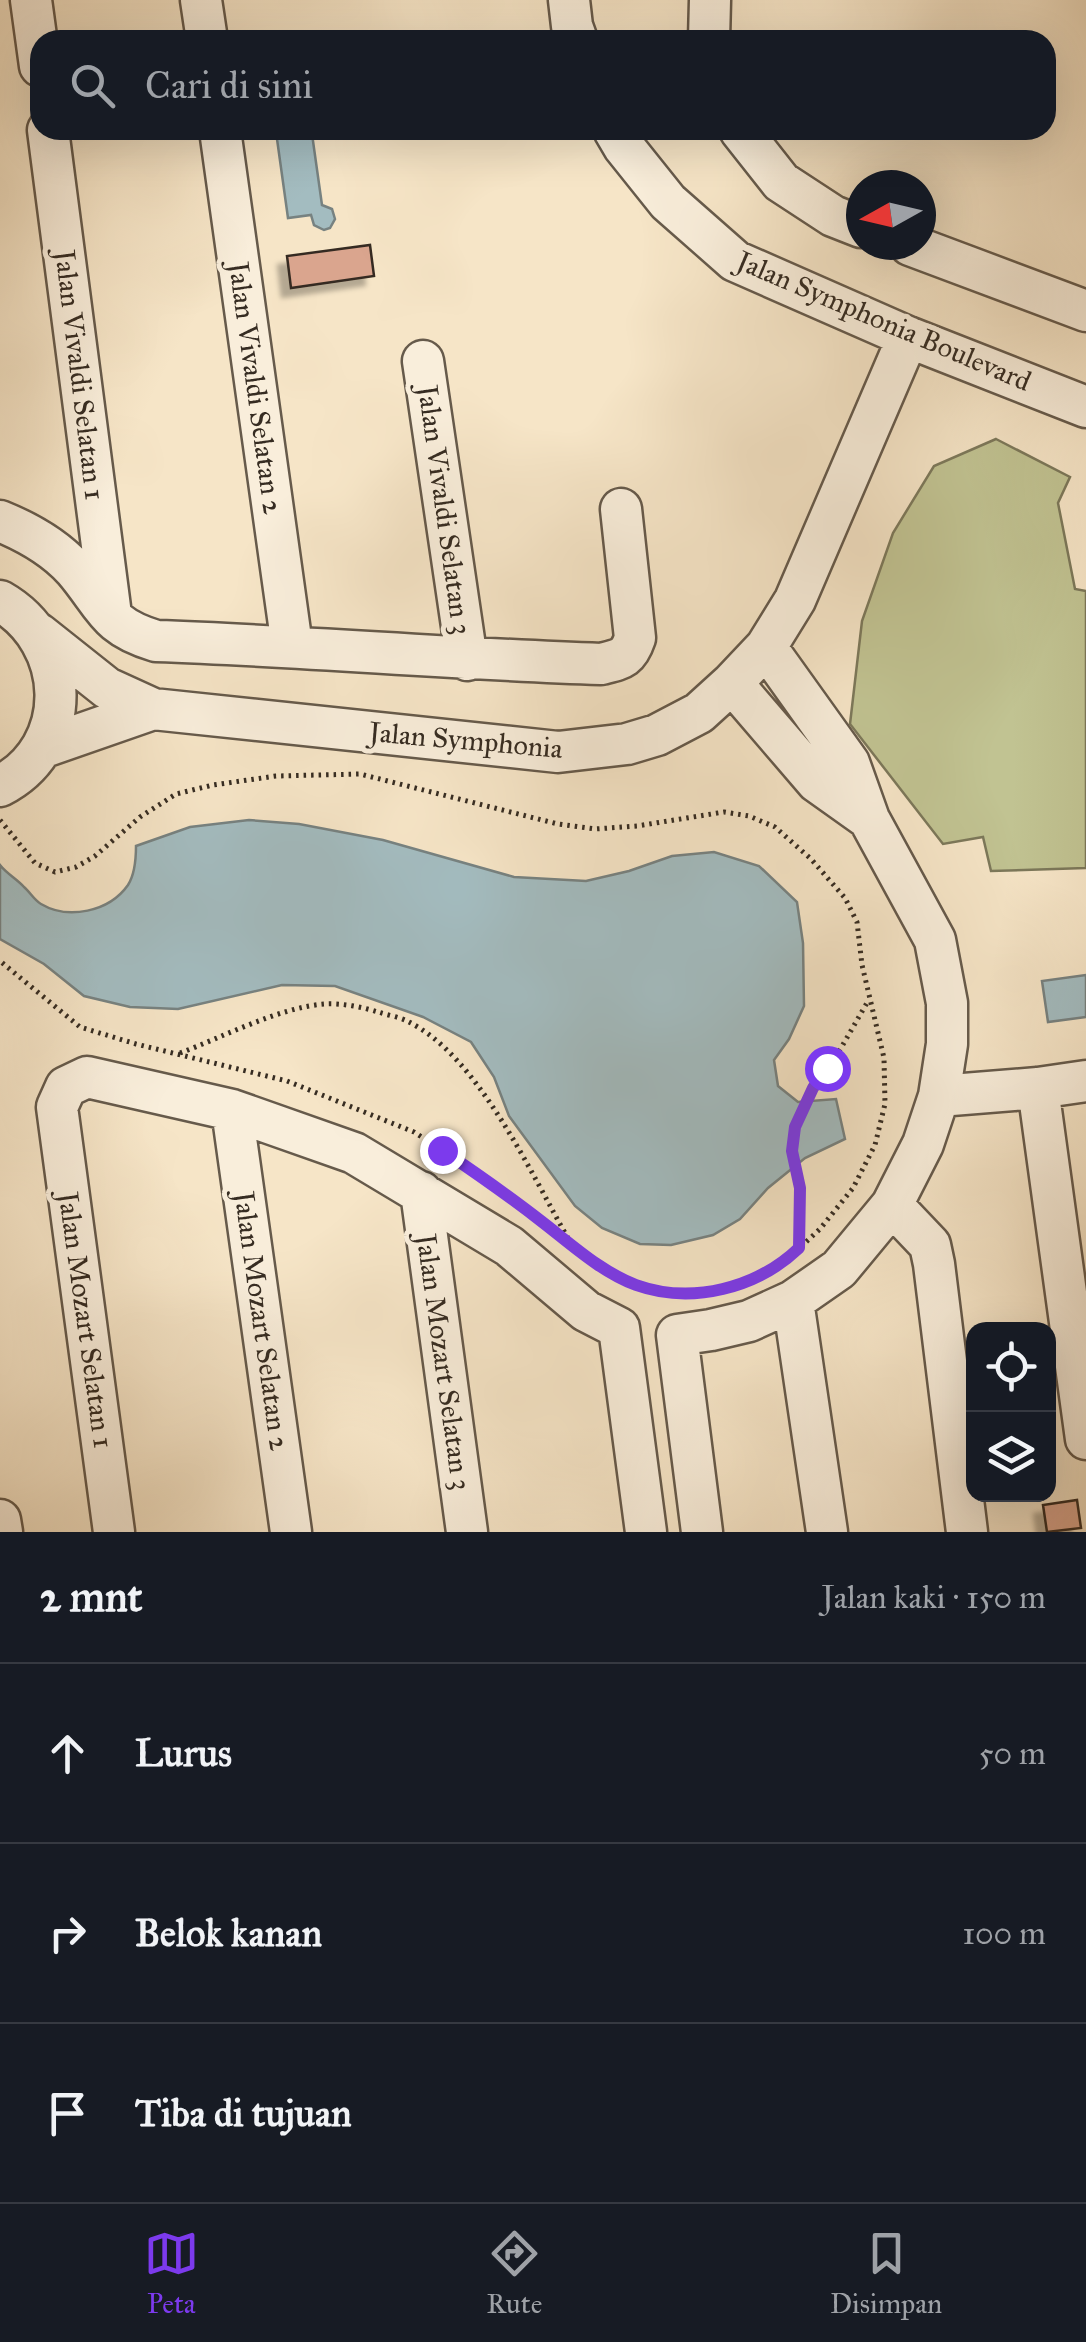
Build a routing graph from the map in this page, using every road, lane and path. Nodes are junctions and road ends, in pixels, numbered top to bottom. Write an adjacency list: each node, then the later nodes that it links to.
1 (32, 0): 5 (street)
2 (201, 0): 6 (street)
3 (570, 0): 7 (street)
4 (710, 0): 8 (street)
5 (36, 30)
6 (206, 30)
7 (573, 30)
8 (709, 30)
9 (49, 140): 22 (street, Jalan Vivaldi Selatan 1)
10 (221, 140): 24 (street, Jalan Vivaldi Selatan 2)
11 (620, 140): 16 (street, Jalan Symphonia Boulevard)
12 (748, 140): 13 (street)
13 (846, 221)
14 (936, 255): 15 (street)
15 (1086, 311)
16 (908, 337): 18 (street, Jalan Symphonia Boulevard); 25 (street, Jalan Symphonia)
17 (423, 361): 26 (street, Jalan Vivaldi Selatan 3)
18 (1086, 406)
19 (622, 509): 26 (street)
20 (0, 521): 22 (street)
21 (0, 601): 23 (street, Jalan Symphonia)
22 (111, 619): 24 (street)
23 (39, 634): 28 (street, Jalan Symphonia); 29 (street)
24 (292, 646): 26 (street)
25 (766, 647): 27 (street, Jalan Symphonia); 31 (street)
26 (467, 660)
27 (732, 683): 28 (street, Jalan Symphonia); 31 (street)
28 (152, 709): 29 (street, Jalan Symphonia)
29 (44, 746): 30 (street)
30 (0, 786)
31 (870, 819): 38 (street)
32 (0, 820): 34 (path)
33 (0, 961): 35 (path)
34 (870, 998): 43 (path); 43 (path)
35 (178, 1054): 42 (path); 42 (path)
36 (1086, 1081): 37 (street)
37 (1038, 1088): 38 (street); 45 (street)
38 (939, 1096): 41 (street)
39 (232, 1110): 40 (street); 48 (street, Jalan Mozart Selatan 1); 49 (street, Jalan Mozart Selatan 2)
40 (421, 1192): 50 (street, Jalan Mozart Selatan 3); 51 (street)
41 (892, 1205): 44 (street); 54 (street)
42 (570, 1244): 43 (path)
43 (799, 1248)
44 (793, 1301): 52 (street); 53 (street)
45 (1086, 1439)
46 (0, 1520): 47 (street)
47 (2, 1532)
48 (114, 1532)
49 (292, 1532)
50 (467, 1532)
51 (646, 1532)
52 (702, 1532)
53 (827, 1532)
54 (966, 1532)

